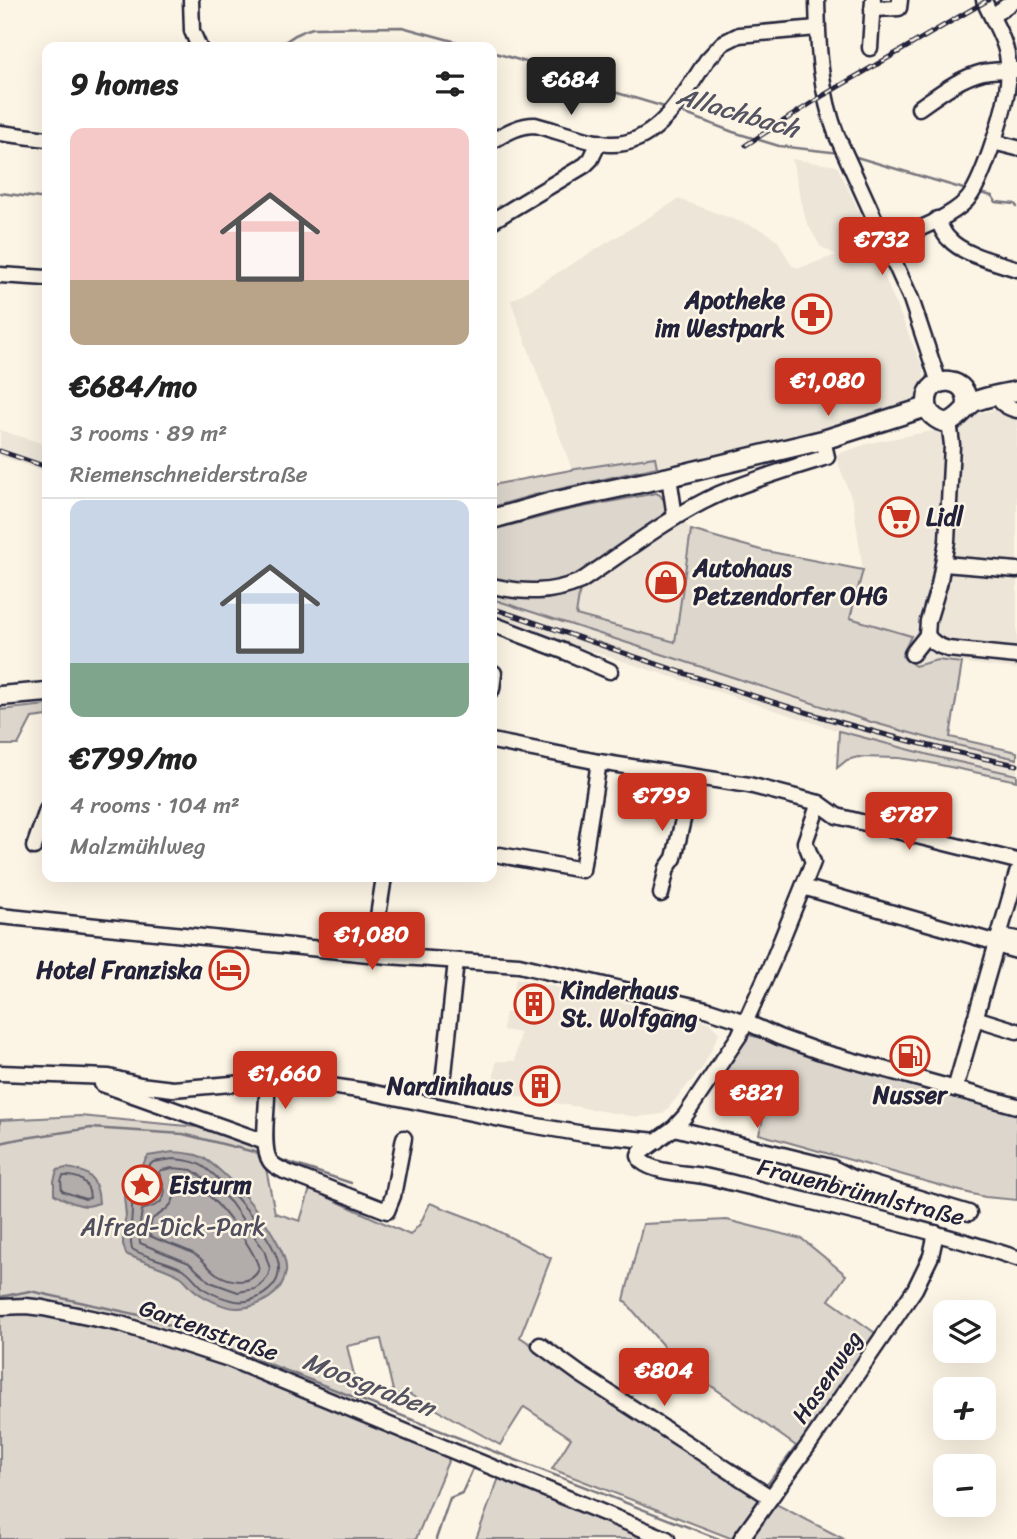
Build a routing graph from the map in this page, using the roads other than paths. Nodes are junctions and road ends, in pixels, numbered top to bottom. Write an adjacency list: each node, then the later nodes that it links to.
1 (191, 0): 9 (street)
2 (817, 0): 8 (street)
3 (900, 0): 6 (street)
4 (1015, 0): 7 (street)
5 (984, 1): 7 (street)
6 (872, 4): 10 (street)
7 (992, 16): 11 (street)
8 (817, 28): 16 (street); 21 (street)
9 (198, 42)
10 (870, 48)
11 (1013, 70): 12 (street); 17 (street)
12 (919, 108)
13 (0, 133): 14 (street)
14 (42, 138)
15 (497, 138): 16 (street)
16 (598, 142): 19 (street)
17 (993, 142): 18 (street); 20 (street)
18 (1017, 148)
19 (497, 217)
20 (937, 219): 21 (street); 22 (street)
21 (886, 243): 26 (street)
22 (1017, 269)
23 (0, 275): 24 (street)
24 (42, 278)
25 (1017, 382): 27 (main road)
26 (939, 383): 27 (main road); 30 (main road)
27 (964, 391): 31 (main road)
28 (1017, 391): 29 (main road)
29 (998, 396): 31 (main road); 32 (street)
30 (928, 407): 33 (main road); 34 (main road)
31 (966, 409): 33 (main road)
32 (1017, 410)
33 (949, 421): 38 (street)
34 (823, 440): 35 (main road); 36 (street)
35 (669, 477): 36 (street); 37 (main road)
36 (675, 517): 40 (street)
37 (497, 518)
38 (944, 564): 39 (street); 42 (street)
39 (1017, 570)
40 (497, 587)
41 (497, 626): 45 (street)
42 (927, 635): 43 (street); 44 (street)
43 (912, 654)
44 (1017, 656)
45 (610, 671)
46 (42, 692): 47 (main road)
47 (0, 696)
48 (497, 741): 49 (street)
49 (599, 762): 50 (street); 54 (street)
50 (693, 777): 51 (street); 59 (street)
51 (819, 803): 55 (street); 58 (street, Frauenbrünnlstraße)
52 (42, 824): 53 (street)
53 (34, 847)
54 (500, 855)
55 (1017, 861)
56 (1017, 873): 62 (street)
57 (383, 882): 64 (street)
58 (803, 887): 62 (street); 67 (street, Frauenbrünnlstraße)
59 (660, 894)
60 (0, 916): 64 (street)
61 (1017, 939): 62 (street)
62 (997, 941): 63 (street); 66 (street)
63 (1017, 951)
64 (372, 955): 65 (street)
65 (456, 961): 67 (street); 70 (street)
66 (975, 1018): 68 (street); 73 (street)
67 (746, 1022): 73 (street); 75 (street, Frauenbrünnlstraße)
68 (1017, 1031)
69 (0, 1073): 71 (street)
70 (444, 1074)
71 (81, 1077): 72 (street); 78 (street)
72 (267, 1081): 77 (street); 78 (street)
73 (955, 1089): 74 (street)
74 (1017, 1107)
75 (674, 1128): 77 (street, Frauenbrünnlstraße); 79 (street, Frauenbrünnlstraße)
76 (404, 1138): 78 (street)
77 (657, 1141): 80 (street, Frauenbrünnlstraße)
78 (267, 1152)
79 (968, 1213)
80 (936, 1233): 81 (street, Frauenbrünnlstraße); 84 (street, Hasenweg)
81 (1017, 1258)
82 (0, 1307): 85 (street, Gartenstraße)
83 (540, 1345): 84 (street)
84 (770, 1497): 86 (street, Hasenweg)
85 (667, 1539)
86 (741, 1539)

